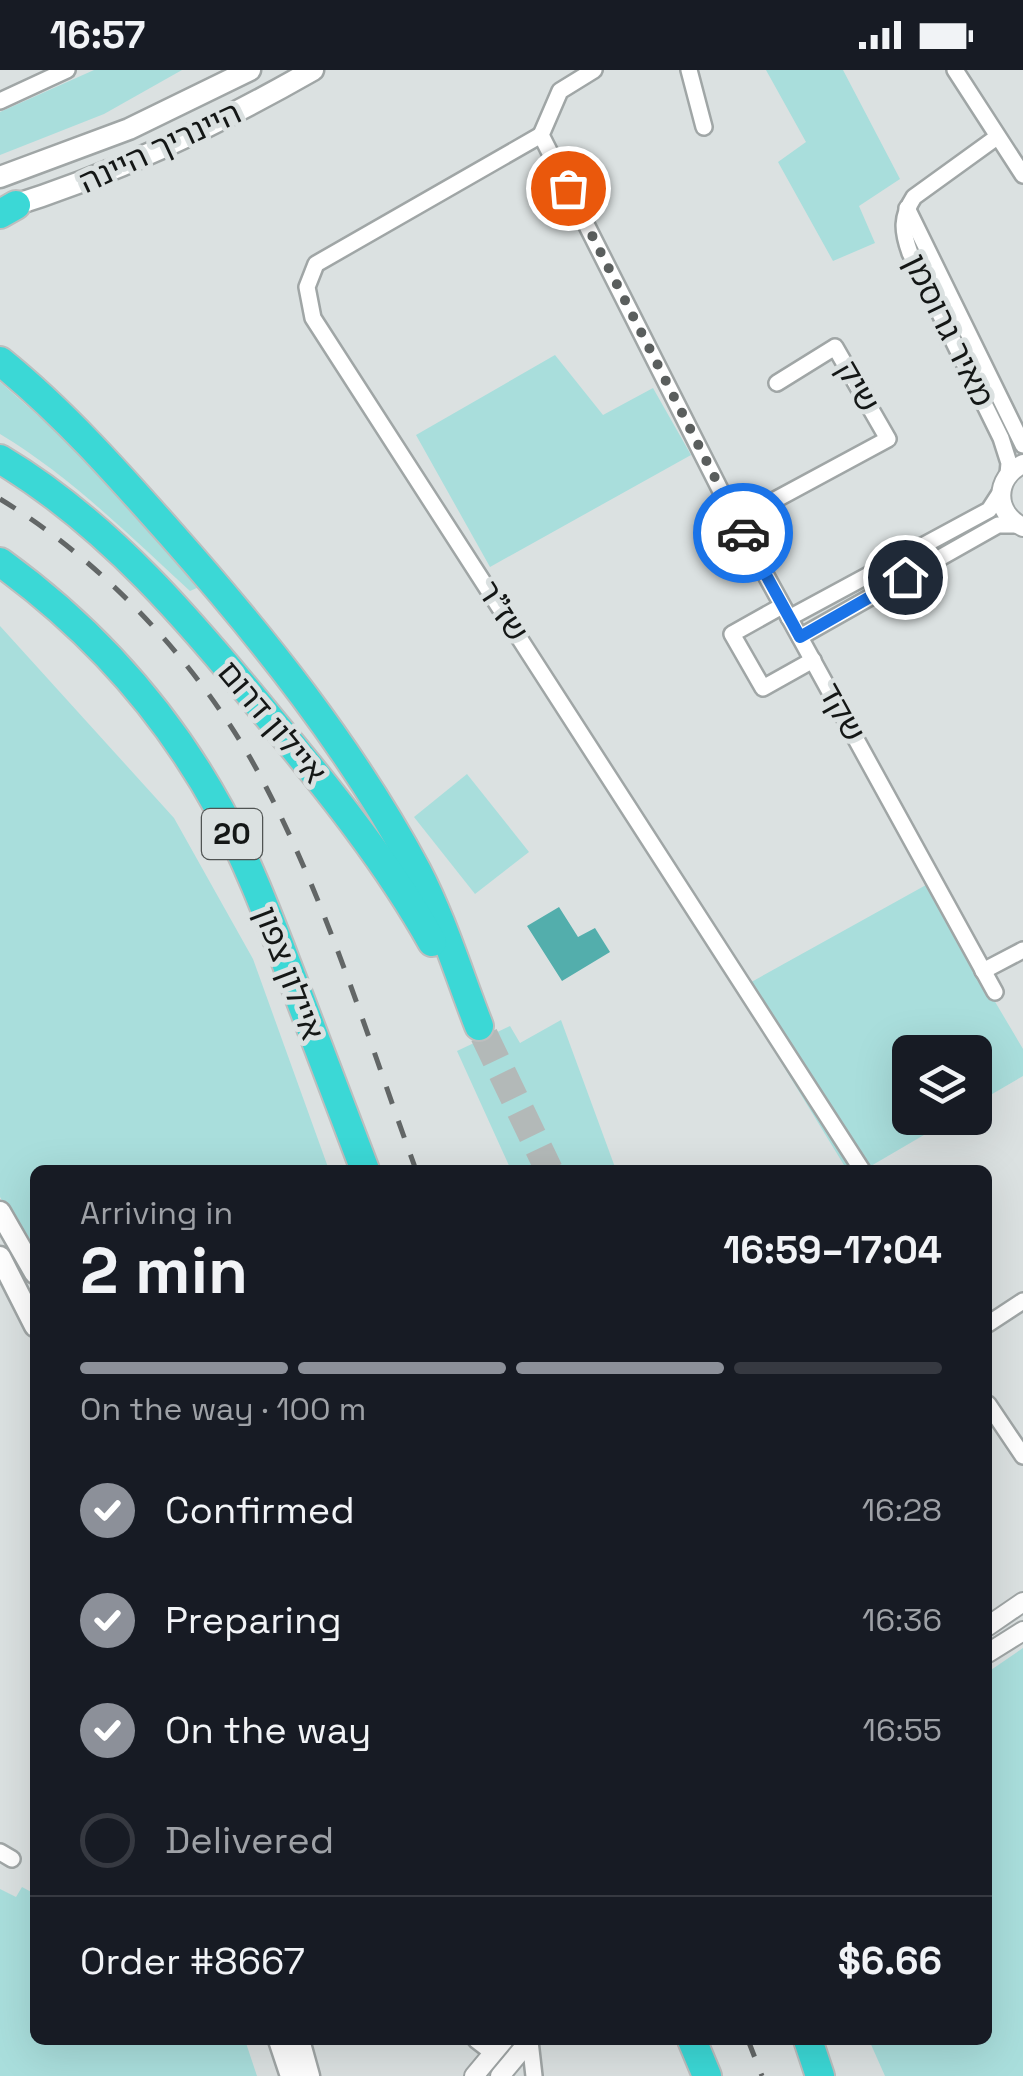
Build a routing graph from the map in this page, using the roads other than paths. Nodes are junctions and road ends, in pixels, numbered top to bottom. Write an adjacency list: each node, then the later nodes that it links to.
1 (67, 70): 7 (street)
2 (250, 70): 12 (main road, היינריך היינה)
3 (313, 70): 14 (main road, היינריך היינה)
4 (594, 70): 9 (street)
5 (689, 70): 8 (street)
6 (956, 70): 10 (street)
7 (0, 102)
8 (704, 127)
9 (541, 135): 21 (street, שקד); 31 (street, שז"ר)
10 (997, 138): 11 (street); 13 (street)
11 (1023, 175)
12 (0, 178)
13 (907, 208): 17 (street, מאיר גרוסמן); 19 (street, מאיר גרוסמן)
14 (5, 210)
15 (4, 362): 18 (highway, איילון דרום)
16 (777, 383): 21 (street, שיק)
17 (1023, 445)
18 (0, 459)
19 (1016, 469): 20 (street)
20 (1000, 493): 22 (street); 24 (street)
21 (736, 521): 24 (street, שקד)
22 (1020, 526): 25 (street)
23 (0, 562): 30 (highway, איילון צפון / 20)
24 (786, 612): 25 (street, שקד); 26 (street)
25 (800, 637): 26 (street, שקד)
26 (813, 660): 28 (street, שקד)
27 (1023, 950): 28 (street)
28 (984, 971): 29 (street, שקד)
29 (995, 992)
30 (363, 1165)
31 (859, 1165)
32 (0, 1212): 34 (main road)
33 (0, 1257): 36 (main road)
34 (30, 1264)
35 (1023, 1301): 37 (street)
36 (30, 1316)
37 (992, 1321)
38 (992, 1412): 39 (street)
39 (1023, 1456)
40 (1023, 1602): 41 (street)
41 (992, 1623)
42 (1023, 1631): 43 (street)
43 (992, 1650)
44 (281, 2045): 51 (main road)
45 (300, 2045): 52 (main road)
46 (526, 2045): 54 (street)
47 (531, 2045): 55 (street)
48 (694, 2045): 56 (highway)
49 (810, 2045): 57 (highway)
50 (498, 2047): 53 (street)
51 (291, 2076)
52 (309, 2076)
53 (474, 2076)
54 (500, 2076)
55 (534, 2076)
56 (707, 2076)
57 (820, 2076)

